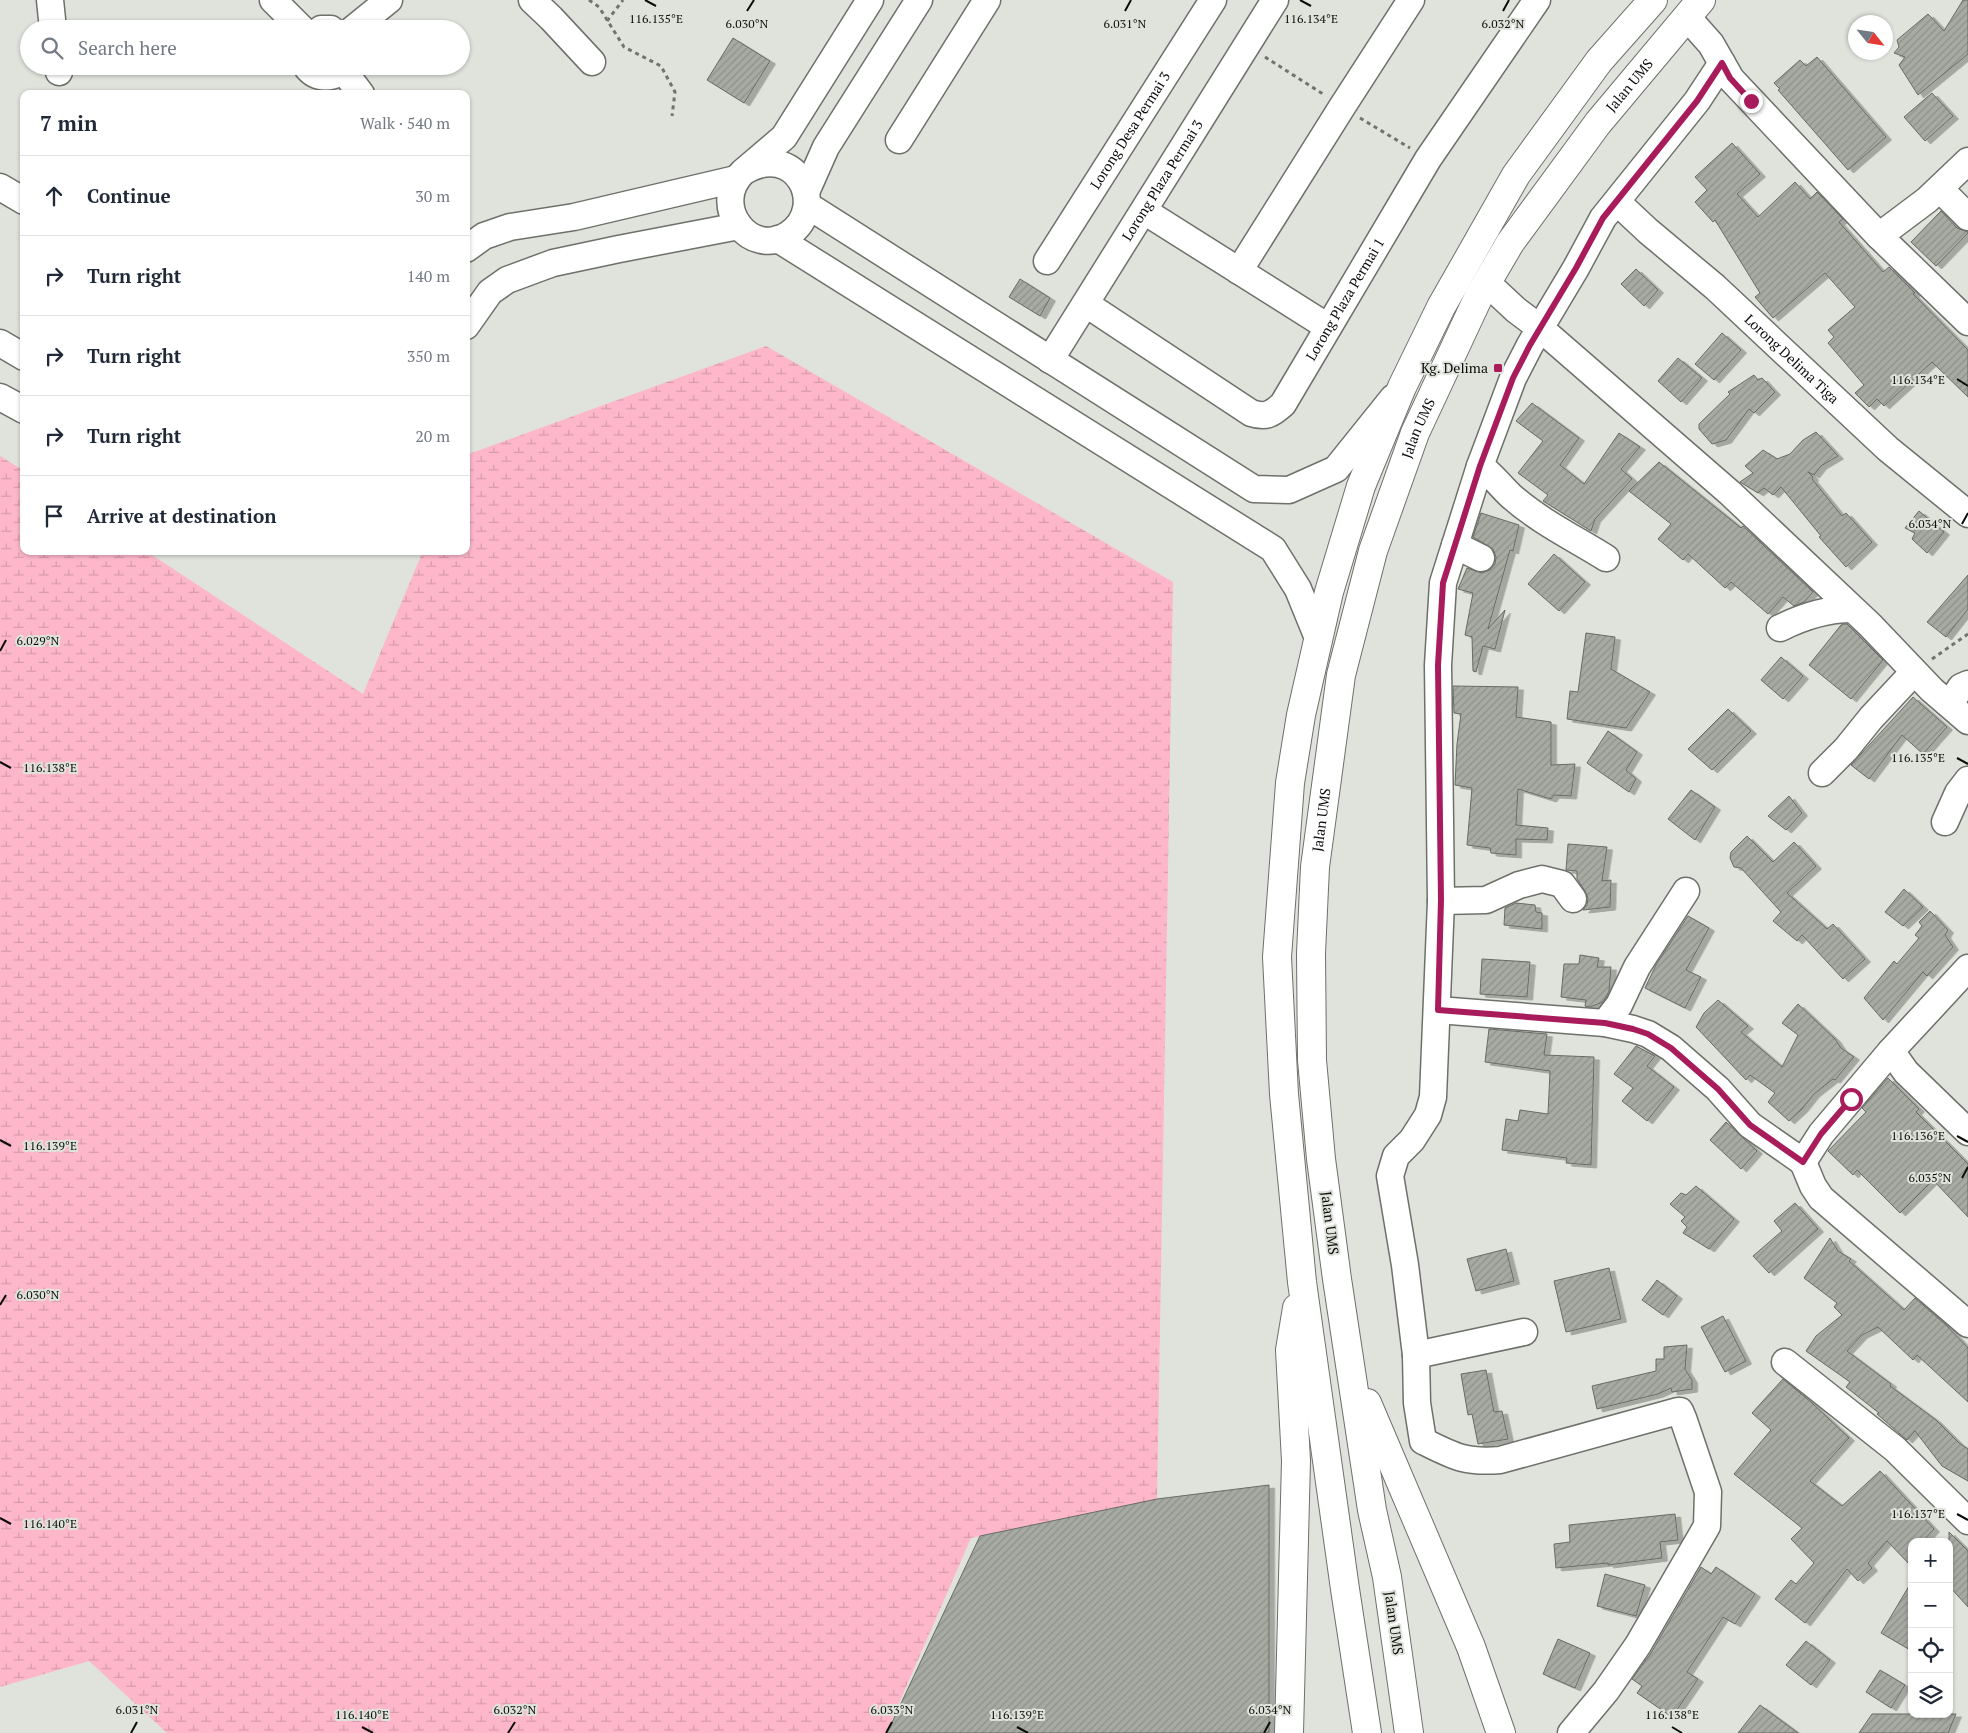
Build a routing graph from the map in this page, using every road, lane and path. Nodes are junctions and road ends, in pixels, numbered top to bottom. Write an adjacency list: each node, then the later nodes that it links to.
1 (50, 0): 16 (street)
2 (273, 0): 17 (street)
3 (389, 0): 18 (street)
4 (532, 0): 21 (street)
5 (590, 0): 19 (path)
6 (623, 0): 19 (path)
7 (870, 0): 32 (street)
8 (919, 0): 36 (street)
9 (987, 0): 29 (street)
10 (1276, 0): 20 (street, Lorong Plaza Permai 3)
11 (1411, 0): 27 (street)
12 (1653, 0): 55 (highway)
13 (1529, 3): 30 (street, Lorong Plaza Permai 1)
14 (1203, 4): 44 (street, Lorong Desa Permai 3)
15 (1694, 8): 22 (street); 46 (highway, Jalan UMS)
16 (52, 20)
17 (293, 20)
18 (364, 20)
19 (607, 21): 28 (path)
20 (1246, 45): 27 (path); 38 (street, Lorong Plaza Permai 3)
21 (592, 62)
22 (1722, 63): 37 (street); 41 (street)
23 (332, 75): 25 (street)
24 (349, 75): 26 (street)
25 (309, 78)
26 (358, 90)
27 (1342, 106): 30 (path); 45 (street)
28 (672, 116)
29 (900, 140)
30 (1428, 159): 50 (street, Lorong Plaza Permai 1)
31 (1968, 161): 34 (street)
32 (739, 176): 36 (street); 40 (street); 43 (street)
33 (0, 187): 35 (street)
34 (1940, 188): 39 (street); 41 (street)
35 (20, 199)
36 (806, 199): 42 (street); 54 (street)
37 (1617, 202): 51 (street); 60 (street, Lorong Delima Tiga)
38 (1144, 211): 45 (street); 47 (street, Lorong Plaza Permai 3)
39 (1968, 216)
40 (738, 226): 42 (street); 48 (street)
41 (1879, 236): 49 (street)
42 (778, 239): 67 (street)
43 (470, 246)
44 (1047, 261)
45 (1239, 271): 50 (street)
46 (1487, 283): 51 (street); 87 (highway, Jalan UMS)
47 (1086, 304): 50 (street, Lorong Plaza Permai 1); 54 (street, Lorong Plaza Permai 3)
48 (470, 320)
49 (1968, 322)
50 (1328, 327)
51 (1540, 328): 59 (street); 64 (street)
52 (0, 343): 53 (street)
53 (20, 355)
54 (1050, 360): 55 (street)
55 (1402, 387): 67 (highway)
56 (0, 397): 57 (street)
57 (20, 408)
58 (1515, 430): 59 (street)
59 (1480, 466): 61 (street); 63 (street)
60 (1968, 514)
61 (1455, 545): 62 (street); 76 (street)
62 (1481, 558)
63 (1606, 558)
64 (1852, 609): 65 (street); 68 (street)
65 (1780, 628)
66 (1968, 634): 68 (path)
67 (1318, 638): 83 (highway)
68 (1914, 672): 70 (street); 71 (street)
69 (1968, 684): 70 (street)
70 (1959, 713)
71 (1822, 773)
72 (1968, 780): 73 (street)
73 (1945, 822)
74 (1686, 891): 79 (street)
75 (1573, 899): 76 (street)
76 (1441, 900): 78 (street)
77 (1968, 968): 80 (street)
78 (1438, 1010): 79 (street); 86 (street)
79 (1605, 1023): 82 (street)
80 (1890, 1051): 81 (street); 82 (street)
81 (1968, 1132)
82 (1803, 1162): 84 (street)
83 (1302, 1282): 90 (highway); 91 (highway)
84 (1968, 1324)
85 (1524, 1332): 86 (street)
86 (1416, 1355): 94 (street)
87 (1349, 1362): 92 (highway, Jalan UMS); 93 (highway)
88 (1785, 1362): 89 (street)
89 (1968, 1521)
90 (1289, 1733)
91 (1367, 1733)
92 (1409, 1733)
93 (1501, 1733)
94 (1571, 1733)

